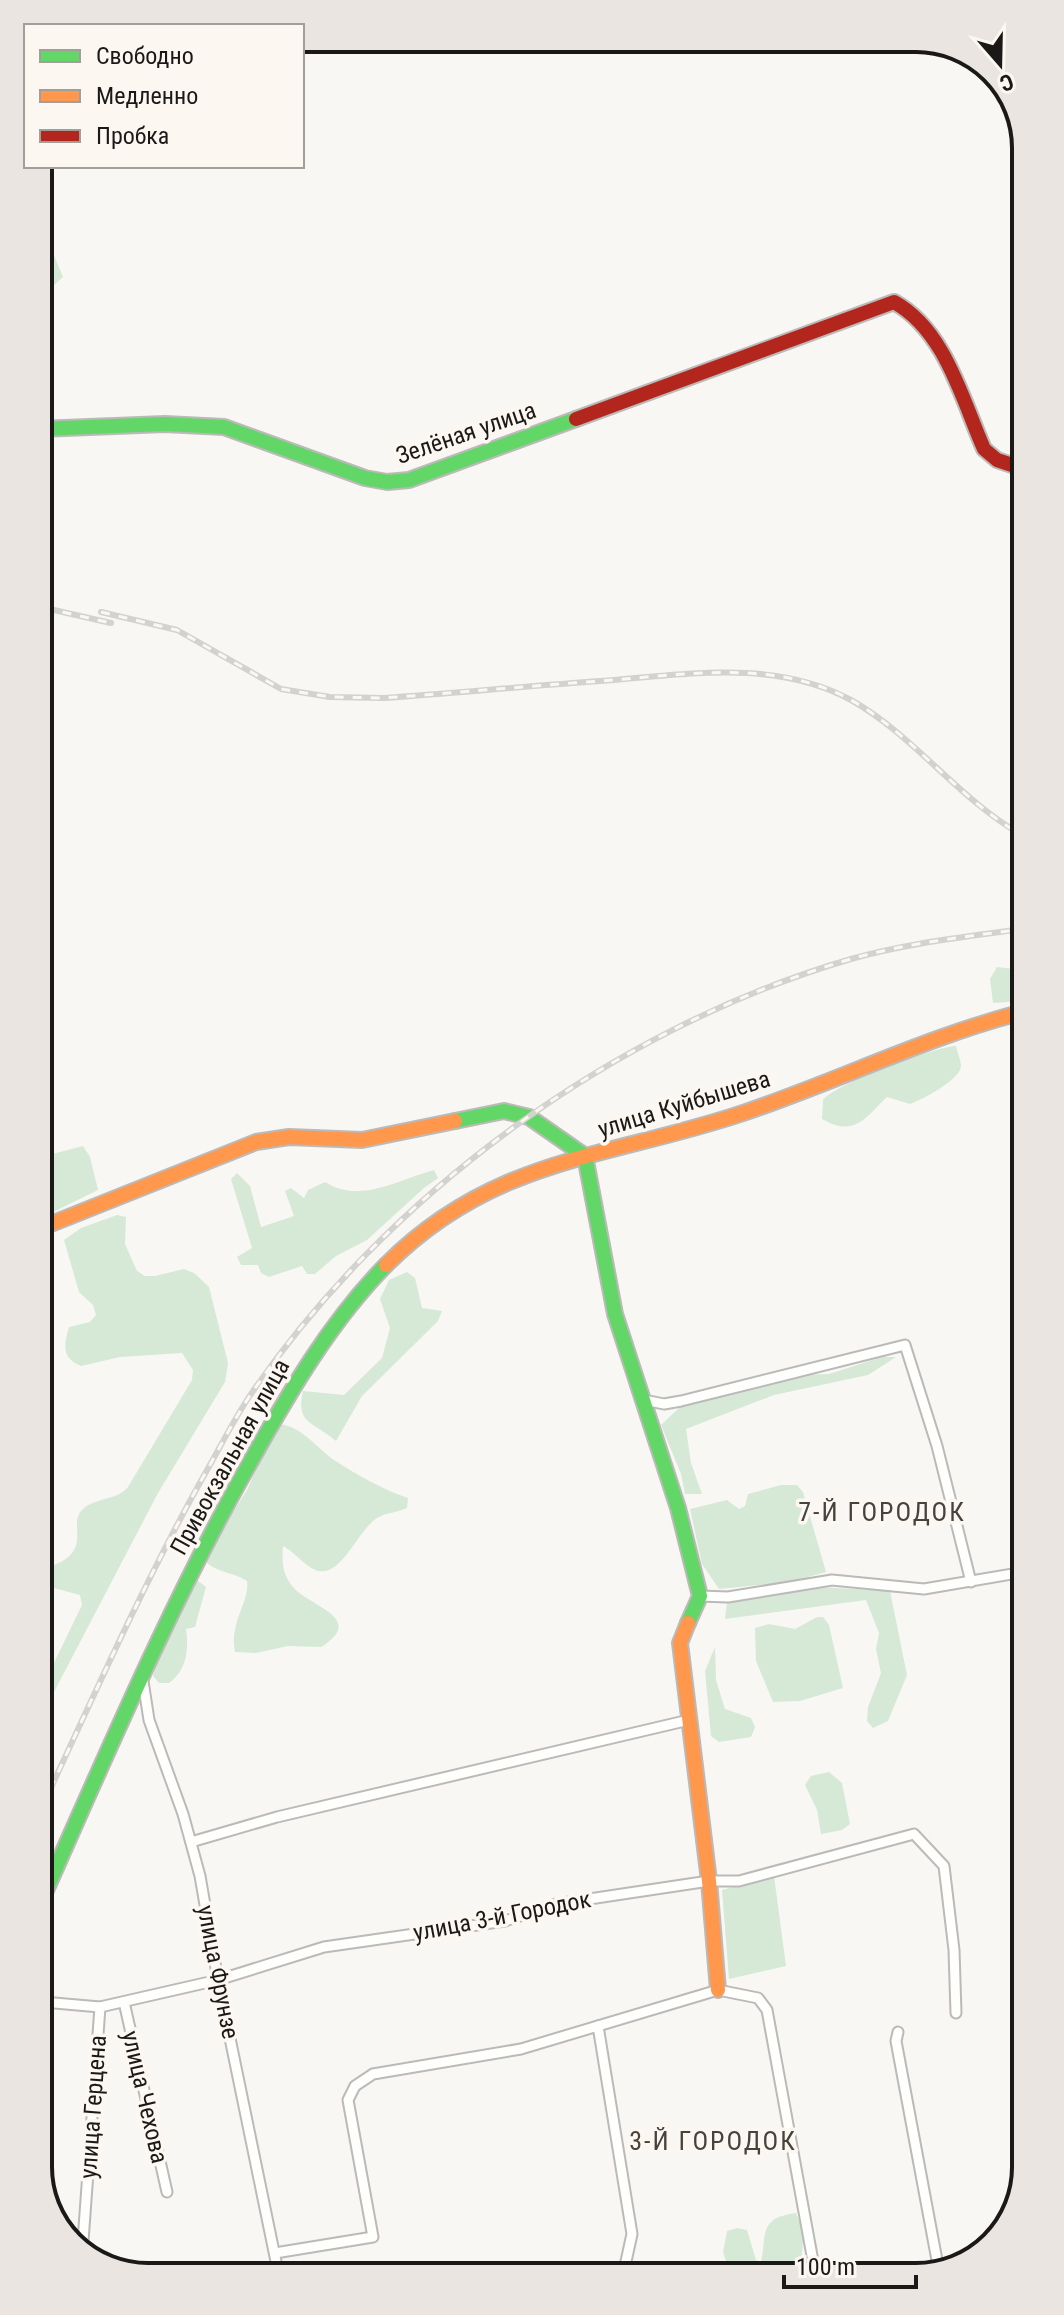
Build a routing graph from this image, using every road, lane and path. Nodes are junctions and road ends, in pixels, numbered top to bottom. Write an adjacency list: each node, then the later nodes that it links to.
1 (52, 428): 2 (street, Зелёная улица)
2 (1012, 465)
3 (1012, 1015): 4 (street, улица Куйбышева)
4 (585, 1156): 5 (street, улица Куйбышева); 6 (street); 10 (street, Привокзальная улица)
5 (52, 1223)
6 (644, 1400): 8 (street); 9 (street)
7 (1012, 1574): 8 (street)
8 (971, 1582): 9 (street)
9 (700, 1596): 11 (street)
10 (140, 1690): 12 (street, улица Фрунзе); 13 (street, Привокзальная улица)
11 (689, 1720): 12 (street); 14 (street)
12 (191, 1842): 15 (street, улица Фрунзе)
13 (52, 1878)
14 (709, 1881): 15 (street, улица 3-й Городок); 16 (street); 20 (street, улица 3-й Городок)
15 (218, 1980): 17 (street, улица 3-й Городок); 25 (street, улица Фрунзе)
16 (718, 1990): 21 (street); 29 (street)
17 (124, 2002): 19 (street, улица 3-й Городок); 23 (street, улица Чехова)
18 (52, 2003): 19 (street, улица 3-й Городок)
19 (100, 2007): 24 (street, улица Герцена)
20 (956, 2013)
21 (598, 2026): 25 (street); 28 (street)
22 (898, 2032): 26 (street)
23 (167, 2192)
24 (83, 2238)
25 (275, 2253): 27 (street, улица Фрунзе)
26 (937, 2260)
27 (277, 2263)
28 (626, 2263)
29 (813, 2263)

